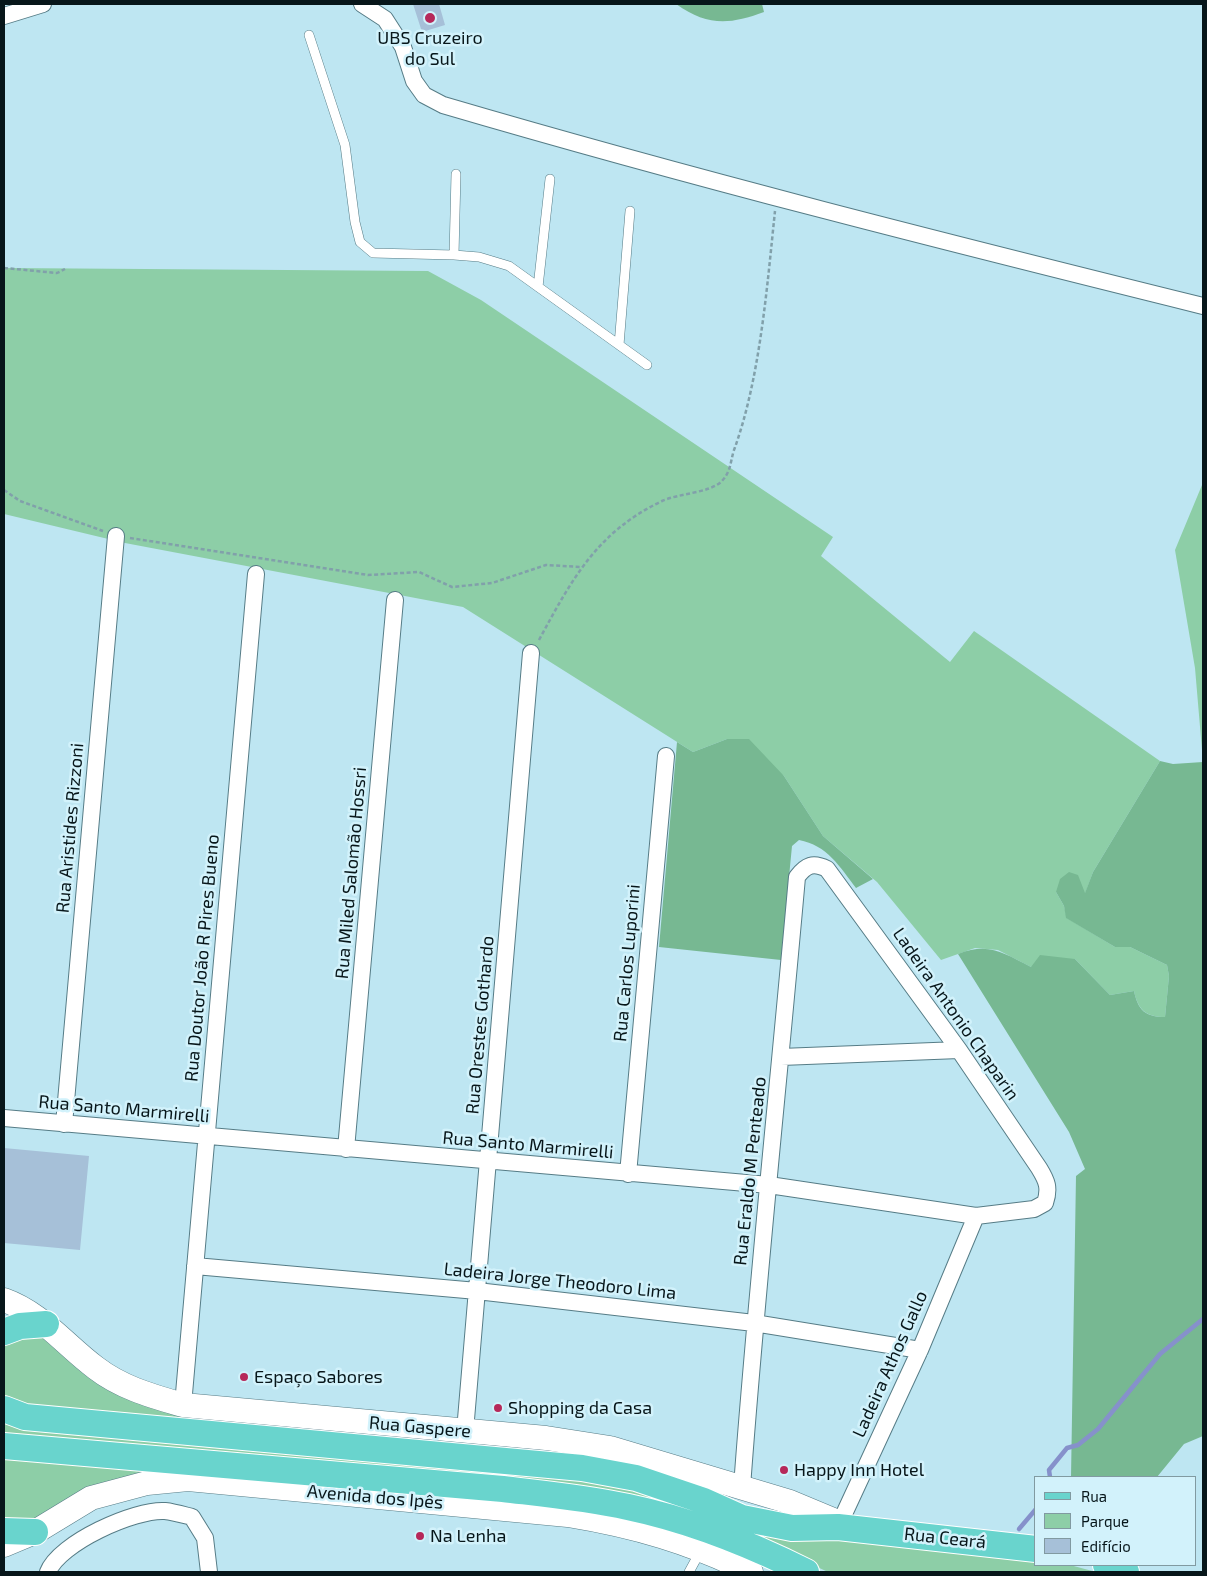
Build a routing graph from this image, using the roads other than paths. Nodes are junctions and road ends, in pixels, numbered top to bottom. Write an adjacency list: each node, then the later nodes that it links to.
1 (42, 4): 3 (street)
2 (362, 4): 10 (street)
3 (4, 16)
4 (309, 35): 8 (lane)
5 (456, 174): 8 (lane)
6 (550, 179): 9 (lane)
7 (630, 211): 11 (lane)
8 (454, 255): 9 (lane)
9 (538, 287): 11 (lane)
10 (1203, 306)
11 (619, 345): 12 (lane)
12 (647, 364)
13 (116, 536): 22 (street, Rua Aristides Rizzoni)
14 (256, 574): 23 (street, Rua Doutor João R Pires Bueno)
15 (395, 600): 24 (street, Rua Miled Salomão Hossri)
16 (532, 653): 25 (street, Rua Orestes Gothardo)
17 (666, 756): 26 (street, Rua Carlos Luporini)
18 (810, 865): 19 (street, Ladeira Antonio Chaparin); 20 (street, Rua Eraldo M Penteado)
19 (959, 1050): 20 (street); 28 (street, Ladeira Antonio Chaparin)
20 (781, 1057): 27 (street, Rua Eraldo M Penteado)
21 (4, 1118): 22 (street, Rua Santo Marmirelli)
22 (64, 1124): 23 (street, Rua Santo Marmirelli)
23 (207, 1136): 24 (street, Rua Santo Marmirelli); 30 (street, Rua Doutor João R Pires Bueno)
24 (346, 1149): 25 (street, Rua Santo Marmirelli)
25 (488, 1161): 26 (street, Rua Santo Marmirelli); 31 (street, Rua Orestes Gothardo)
26 (628, 1174): 27 (street, Rua Santo Marmirelli)
27 (769, 1186): 29 (street, Rua Santo Marmirelli); 33 (street, Rua Eraldo M Penteado)
28 (1045, 1203): 29 (street, Rua Santo Marmirelli)
29 (976, 1216): 36 (street, Ladeira Athos Gallo)
30 (195, 1266): 31 (street, Ladeira Jorge Theodoro Lima); 37 (street, Rua Doutor João R Pires Bueno)
31 (477, 1291): 33 (street, Ladeira Jorge Theodoro Lima); 39 (street, Rua Orestes Gothardo)
32 (4, 1300): 34 (street, Rua Gaspere)
33 (754, 1323): 36 (street, Ladeira Jorge Theodoro Lima); 41 (street, Rua Eraldo M Penteado)
34 (46, 1324): 35 (main road); 37 (street, Rua Gaspere)
35 (4, 1332)
36 (920, 1350): 42 (street, Ladeira Athos Gallo)
37 (183, 1405): 39 (street, Rua Gaspere)
38 (4, 1409): 42 (main road, Rua Ceará)
39 (465, 1431): 41 (street, Rua Gaspere)
40 (4, 1446): 53 (main road)
41 (742, 1487): 42 (street, Rua Gaspere)
42 (844, 1526): 46 (main road, Rua Ceará)
43 (4, 1531): 44 (main road)
44 (35, 1532): 45 (street, Avenida dos Ipês); 47 (street, Avenida dos Ipês)
45 (4, 1545)
46 (1034, 1549)
47 (701, 1550): 51 (lane); 52 (street, Avenida dos Ipês)
48 (1109, 1566): 54 (main road)
49 (48, 1572): 50 (street)
50 (209, 1572)
51 (689, 1572)
52 (751, 1572)
53 (806, 1572)
54 (1126, 1572)

